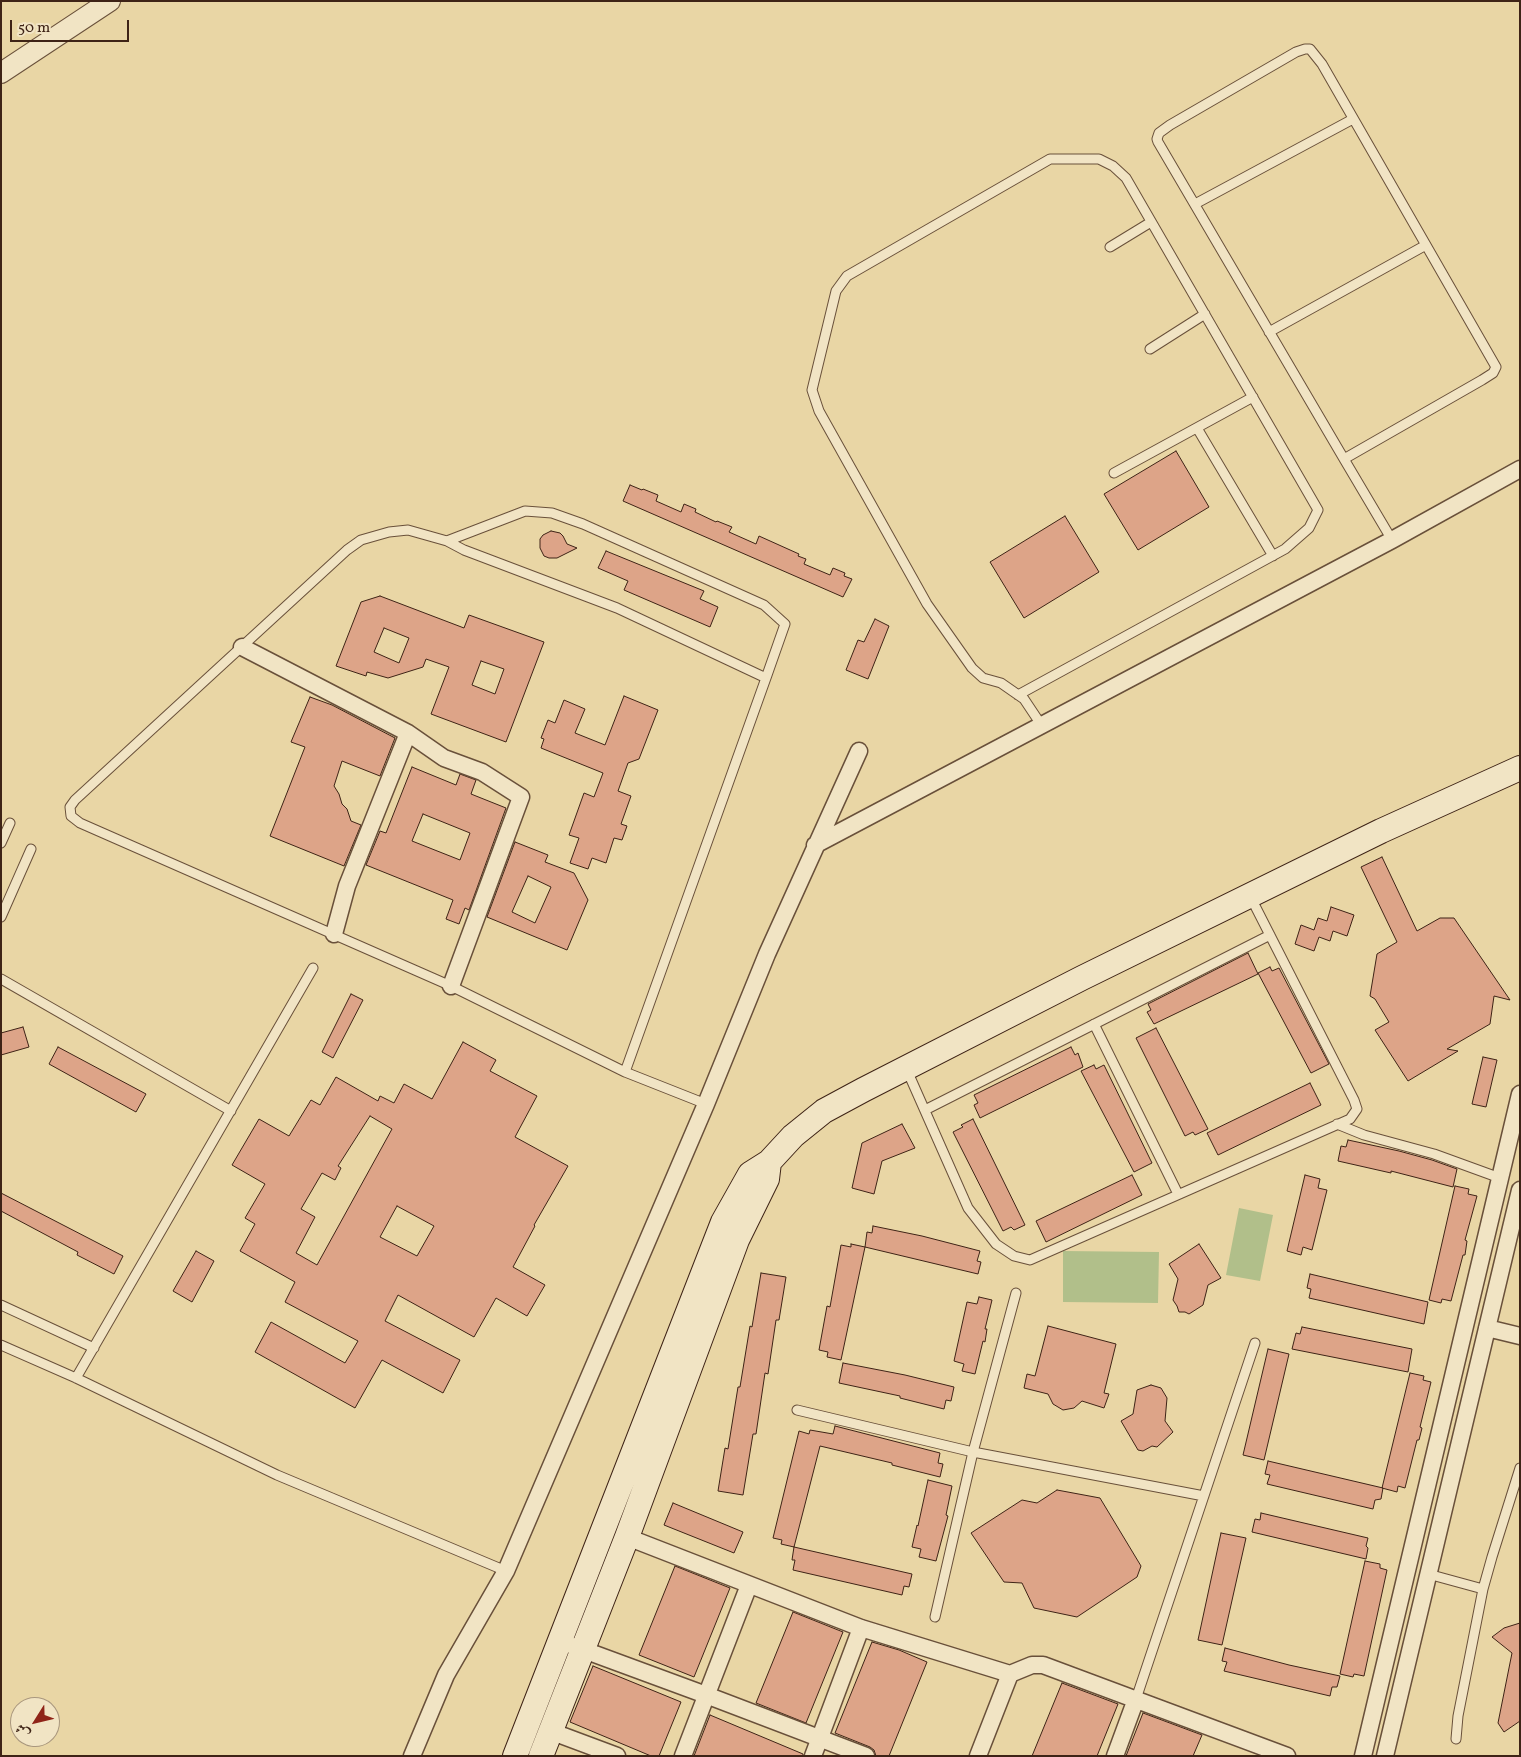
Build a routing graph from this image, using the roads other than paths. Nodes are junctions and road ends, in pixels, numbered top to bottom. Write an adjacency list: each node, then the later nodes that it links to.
1 (110, 1): 2 (street)
2 (1, 73)
3 (1353, 119): 4 (lane); 4 (lane); 6 (lane)
4 (1195, 204): 9 (lane)
5 (1151, 222): 7 (lane); 8 (lane); 21 (lane)
6 (1426, 244): 9 (lane); 13 (lane)
7 (1110, 247)
8 (1205, 314): 10 (lane); 11 (lane)
9 (1269, 332): 13 (lane)
10 (1150, 349)
11 (1254, 397): 12 (lane); 18 (lane)
12 (1197, 428): 15 (lane); 18 (lane)
13 (1344, 459): 16 (lane)
14 (1520, 468): 16 (street)
15 (1114, 473)
16 (1392, 540): 22 (street)
17 (447, 541): 19 (lane); 20 (lane); 20 (lane)
18 (1273, 556): 21 (lane)
19 (242, 647): 23 (street); 32 (lane)
20 (766, 678): 39 (lane)
21 (1018, 695): 22 (lane)
22 (1042, 726): 28 (street)
23 (408, 733): 32 (street); 36 (street)
24 (859, 751): 28 (street)
25 (1516, 772): 30 (main road)
26 (10, 823): 27 (lane)
27 (1, 843)
28 (815, 846): 41 (street)
29 (31, 849): 31 (lane)
30 (1250, 896): 33 (lane); 38 (main road)
31 (1, 917)
32 (334, 934): 36 (lane)
33 (1270, 935): 37 (lane); 44 (lane)
34 (313, 968): 43 (lane)
35 (1, 979): 43 (lane)
36 (451, 986): 39 (lane)
37 (1094, 1024): 42 (lane); 48 (lane)
38 (906, 1068): 42 (lane); 45 (main road)
39 (625, 1072): 41 (lane)
40 (1520, 1094): 46 (street)
41 (706, 1104): 62 (street)
42 (925, 1110): 48 (lane)
43 (231, 1111): 55 (lane)
44 (1337, 1124): 46 (lane); 48 (lane)
45 (768, 1162): 61 (main road); 68 (main road)
46 (1500, 1178): 87 (street)
47 (1520, 1190): 51 (street)
48 (1178, 1194)
49 (1016, 1293): 58 (lane)
50 (1, 1305): 55 (lane)
51 (1487, 1328): 52 (street); 63 (street)
52 (1520, 1336)
53 (1255, 1343): 60 (lane)
54 (1, 1345): 56 (lane)
55 (94, 1348): 56 (lane)
56 (76, 1378): 62 (lane)
57 (797, 1410): 58 (lane)
58 (973, 1452): 60 (lane); 66 (lane)
59 (1520, 1468): 65 (lane)
60 (1204, 1496): 72 (lane)
61 (627, 1537): 64 (street); 69 (main road)
62 (506, 1571): 77 (street)
63 (1428, 1574): 65 (lane); 88 (street)
64 (749, 1586): 67 (street); 71 (street)
65 (1483, 1589): 75 (lane)
66 (935, 1617)
67 (861, 1628): 70 (street); 74 (street)
68 (559, 1641): 69 (street); 78 (main road)
69 (584, 1650): 71 (street); 73 (main road)
70 (1010, 1674): 72 (street); 84 (street)
71 (706, 1694): 74 (street); 81 (street)
72 (1136, 1699): 76 (street); 85 (street)
73 (550, 1731): 79 (main road); 80 (street)
74 (820, 1738): 82 (street); 83 (street)
75 (1456, 1739)
76 (1256, 1751): 86 (street)
77 (412, 1756)
78 (515, 1756)
79 (541, 1756)
80 (617, 1756)
81 (683, 1756)
82 (812, 1756)
83 (866, 1756)
84 (978, 1756)
85 (1115, 1756)
86 (1287, 1756)
87 (1362, 1756)
88 (1385, 1756)

